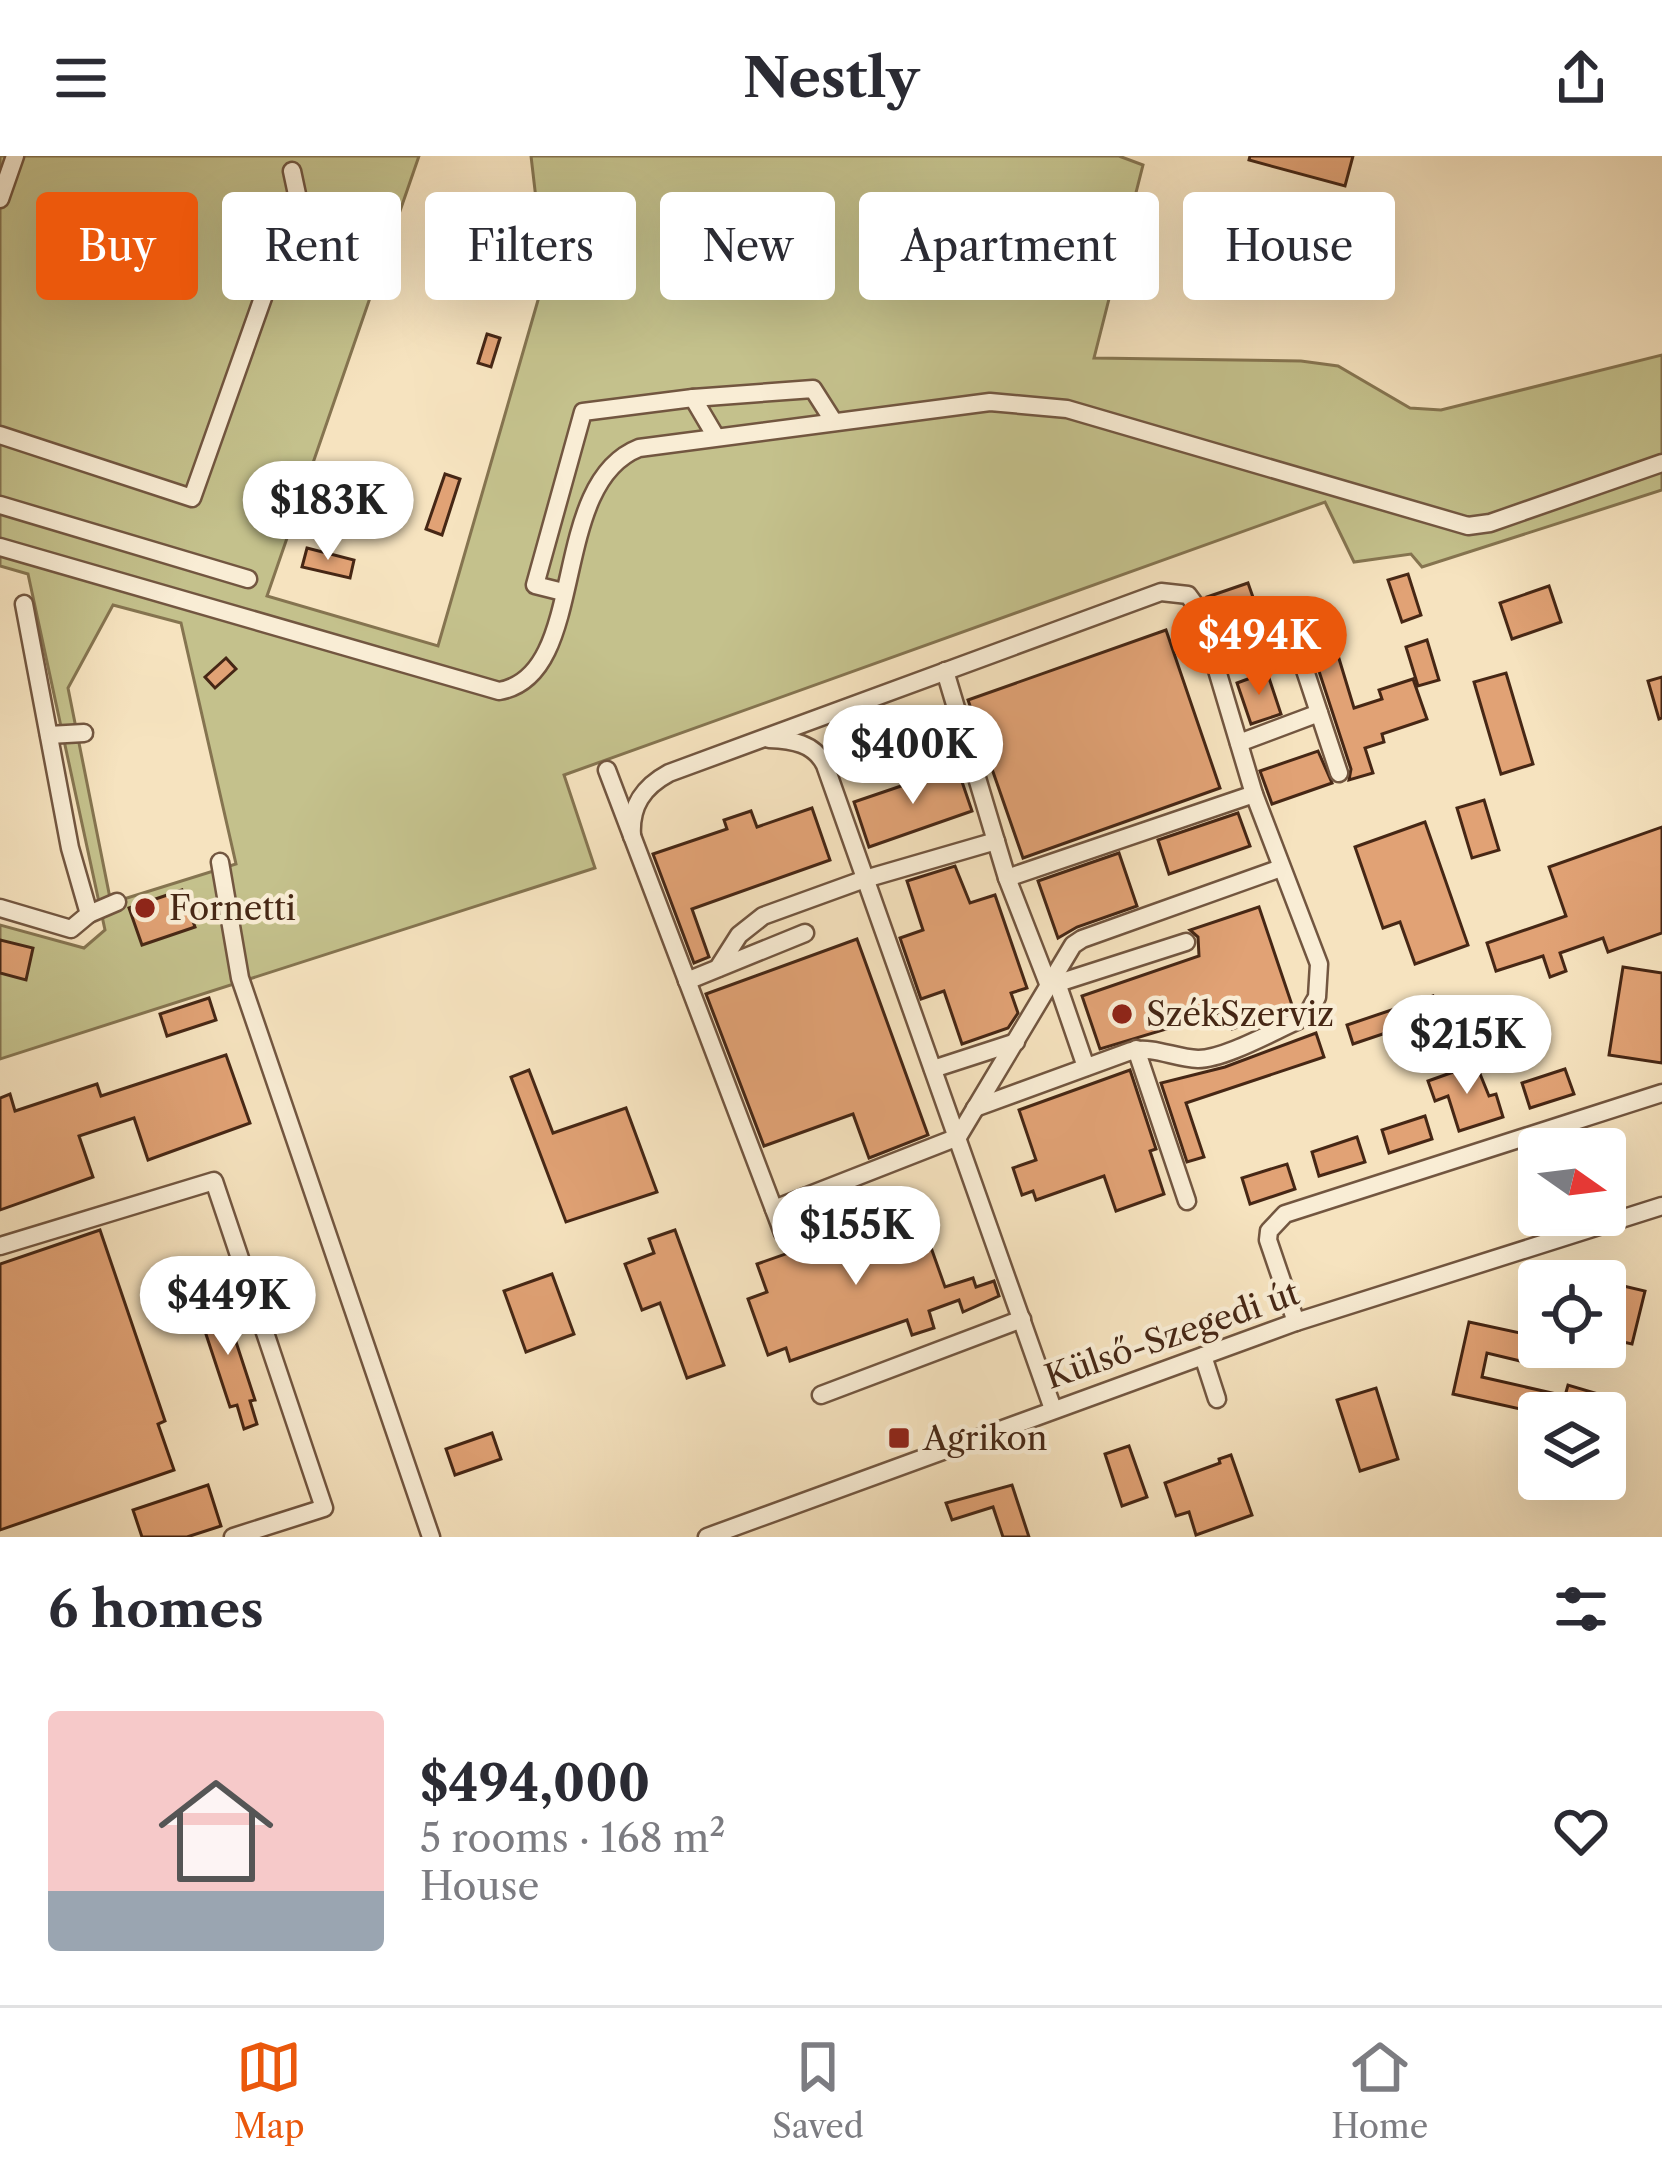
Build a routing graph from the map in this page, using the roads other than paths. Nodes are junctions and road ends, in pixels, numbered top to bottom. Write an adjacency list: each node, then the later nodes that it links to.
1 (15, 156): 3 (street)
2 (292, 171): 6 (street)
3 (0, 199)
4 (693, 398): 5 (street); 7 (street); 9 (street)
5 (834, 422): 7 (street); 8 (street)
6 (0, 435)
7 (716, 437): 10 (street)
8 (1662, 463)
9 (562, 491): 10 (street); 14 (street)
10 (591, 497): 14 (street)
11 (0, 505): 13 (street)
12 (0, 547): 14 (street)
13 (248, 579)
14 (563, 592)
15 (24, 604): 20 (street)
16 (1289, 622): 18 (street)
17 (945, 671): 21 (street); 22 (street); 27 (street)
18 (1319, 713): 22 (street); 24 (street)
19 (84, 733): 20 (street)
20 (49, 735): 34 (street)
21 (762, 738): 26 (street); 31 (street)
22 (1239, 743): 25 (street)
23 (607, 770): 26 (street)
24 (1340, 773)
25 (1254, 794): 29 (street); 30 (street)
26 (632, 836): 38 (street)
27 (996, 841): 30 (street); 31 (street)
28 (220, 862): 59 (street)
29 (1281, 868): 39 (street); 41 (street)
30 (1007, 878): 39 (street)
31 (866, 879): 37 (street); 43 (street)
32 (117, 902): 34 (street)
33 (0, 908): 34 (street)
34 (89, 914)
35 (805, 932): 37 (street)
36 (1186, 942): 39 (street)
37 (718, 968): 38 (street)
38 (687, 981): 49 (street)
39 (1053, 982): 40 (street); 42 (street)
40 (1016, 1042): 43 (street); 45 (street)
41 (1136, 1049): 42 (street); 47 (street)
42 (1086, 1067): 45 (street)
43 (933, 1069): 46 (street)
44 (1662, 1093): 53 (street)
45 (975, 1108): 46 (street)
46 (958, 1137): 49 (street); 52 (street)
47 (1187, 1201)
48 (1662, 1206): 53 (street, Külső-Szegedi út)
49 (774, 1209): 50 (street)
50 (783, 1233)
51 (0, 1246): 58 (street)
52 (1022, 1319): 55 (street); 57 (street)
53 (1296, 1322): 54 (street, Külső-Szegedi út)
54 (1203, 1356): 56 (street); 57 (street, Külső-Szegedi út)
55 (821, 1395)
56 (1217, 1400)
57 (1053, 1409): 60 (street, Külső-Szegedi út)
58 (233, 1537)
59 (431, 1537)
60 (706, 1537)

